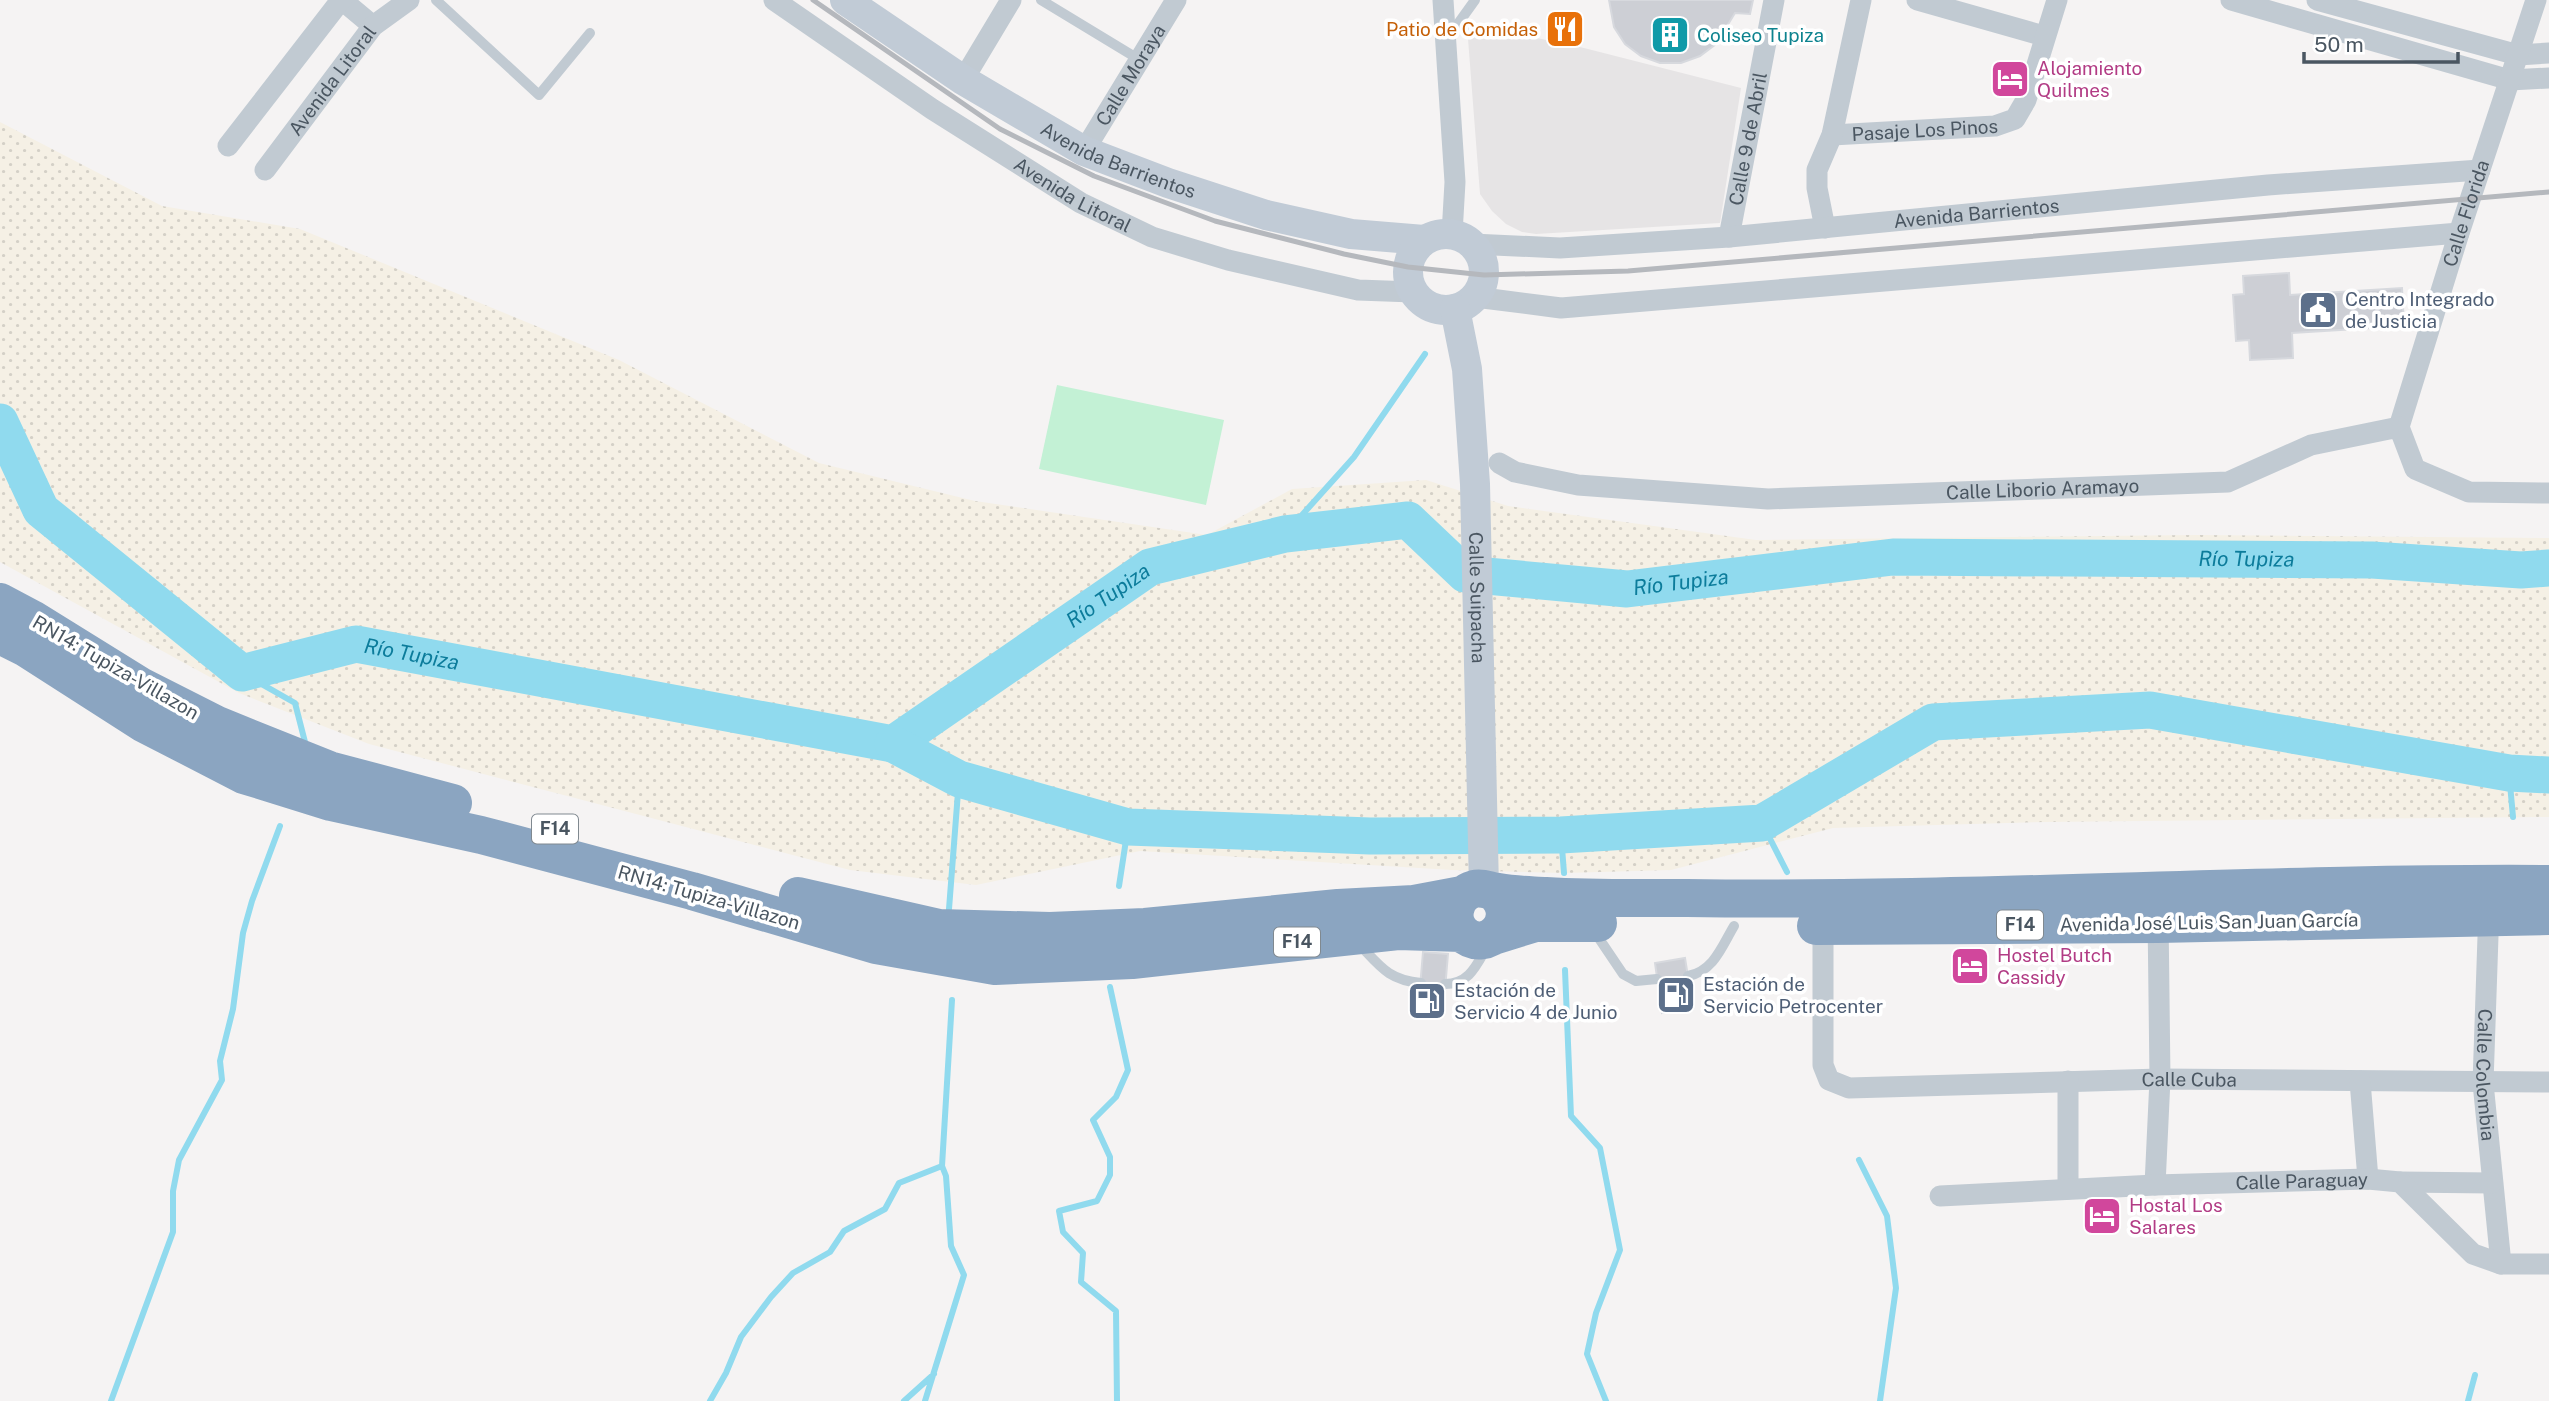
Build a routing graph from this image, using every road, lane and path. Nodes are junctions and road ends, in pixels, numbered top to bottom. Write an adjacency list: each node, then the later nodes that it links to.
1 (341, 0): 18 (street); 29 (street)
2 (409, 0): 18 (street, Avenida Litoral)
3 (436, 0): 19 (lane)
4 (774, 0): 37 (street, Avenida Litoral)
5 (845, 0): 26 (street, Avenida Barrientos)
6 (1011, 0): 26 (street)
7 (1041, 0): 24 (lane)
8 (1176, 0): 24 (street, Calle Moraya)
9 (1443, 0): 21 (street)
10 (1475, 0): 21 (lane)
11 (1774, 0): 35 (street, Calle 9 de Abril)
12 (1861, 0): 28 (street)
13 (1917, 0): 20 (street)
14 (2057, 0): 20 (street, Pasaje Los Pinos)
15 (2317, 0): 23 (street)
16 (2536, 0): 23 (street, Calle Florida)
17 (2240, 1): 27 (street)
18 (373, 26): 31 (street, Avenida Litoral)
19 (590, 33)
20 (2044, 36): 28 (street, Pasaje Los Pinos)
21 (1446, 41): 36 (street)
22 (2549, 53): 23 (street)
23 (2518, 55): 27 (street, Calle Florida)
24 (1140, 60): 30 (street, Calle Moraya)
25 (2549, 78): 27 (street)
26 (963, 80): 30 (street, Avenida Barrientos)
27 (2510, 80): 32 (street, Calle Florida)
28 (1832, 135): 33 (street)
29 (228, 146)
30 (1084, 151): 36 (street, Avenida Barrientos)
31 (265, 170)
32 (2480, 170): 33 (street, Avenida Barrientos); 34 (street, Calle Florida)
33 (1825, 228): 35 (street, Avenida Barrientos)
34 (2459, 233): 38 (street); 39 (street, Calle Florida)
35 (1729, 237): 36 (street, Avenida Barrientos)
36 (1450, 240): 37 (street); 38 (street)
37 (1413, 292): 38 (street)
38 (1465, 303): 46 (street, Calle Suipacha)
39 (2399, 427): 40 (street, Calle Liborio Aramayo); 41 (street)
40 (1499, 463)
41 (2549, 493)
42 (0, 602): 44 (highway, RN14: Tupiza-Villazon / F14)
43 (0, 635): 44 (highway, RN14: Tupiza-Villazon / F14)
44 (55, 650): 55 (highway, RN14: Tupiza-Villazon / F14)
45 (2549, 884): 47 (highway, Avenida José Luis San Juan García / F14)
46 (1480, 892): 49 (highway, Avenida José Luis San Juan García / F14); 53 (highway); 55 (highway, RN14: Tupiza-Villazon / F14)
47 (2489, 900): 48 (highway, Avenida José Luis San Juan García / F14); 50 (highway, Avenida José Luis San Juan García / F14); 64 (street, Calle Colombia)
48 (2158, 908): 49 (highway, Avenida José Luis San Juan García / F14); 60 (street)
49 (1823, 913): 52 (highway, Avenida José Luis San Juan García / F14); 61 (street, Calle Cuba)
50 (2549, 916)
51 (1589, 923): 52 (highway, Avenida José Luis San Juan García / F14); 53 (highway, Avenida José Luis San Juan García / F14); 57 (lane)
52 (1734, 926): 56 (lane)
53 (1478, 935): 54 (highway, RN14: Tupiza-Villazon / F14); 59 (lane)
54 (1351, 936): 55 (highway, RN14: Tupiza-Villazon / F14); 58 (lane)
55 (1058, 947)
56 (1688, 976)
57 (1657, 978)
58 (1421, 983)
59 (1445, 984)
60 (2160, 1079): 61 (street, Calle Cuba); 62 (street, Calle Cuba); 68 (street)
61 (2068, 1081): 69 (street)
62 (2360, 1081): 64 (street, Calle Cuba); 65 (street)
63 (2549, 1082): 64 (street, Calle Cuba)
64 (2483, 1083): 67 (street, Calle Colombia)
65 (2368, 1179): 66 (street, Calle Paraguay); 68 (street, Calle Paraguay)
66 (2400, 1182): 67 (street, Calle Paraguay); 71 (street)
67 (2492, 1183): 71 (street, Calle Colombia)
68 (2155, 1185): 69 (street, Calle Paraguay)
69 (2068, 1189): 70 (street, Calle Paraguay)
70 (1940, 1196)
71 (2501, 1264): 72 (street)
72 (2549, 1264)

